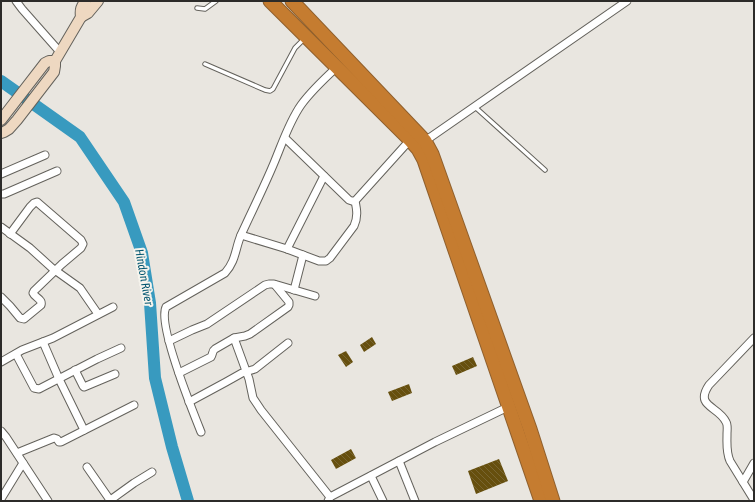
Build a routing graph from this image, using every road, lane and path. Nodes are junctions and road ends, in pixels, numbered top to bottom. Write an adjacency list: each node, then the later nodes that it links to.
1 (16, 1): 11 (street)
2 (85, 1): 9 (street)
3 (98, 1): 9 (street)
4 (216, 1): 8 (lane)
5 (270, 1): 10 (highway)
6 (292, 1): 20 (highway)
7 (627, 1): 15 (street)
8 (197, 8)
9 (81, 17): 11 (street)
10 (306, 37): 13 (lane); 14 (highway)
11 (60, 52): 12 (street)
12 (50, 62): 16 (street); 17 (street)
13 (206, 64)
14 (337, 67): 18 (street); 19 (highway)
15 (474, 107): 20 (street); 22 (lane)
16 (3, 117)
17 (1, 133)
18 (285, 138): 25 (street); 30 (street)
19 (410, 140): 27 (street); 54 (highway)
20 (425, 141): 54 (highway)
21 (45, 155): 24 (street)
22 (545, 170)
23 (57, 171): 26 (street)
24 (1, 174)
25 (324, 176): 27 (street); 31 (street)
26 (1, 194)
27 (355, 201): 32 (street)
28 (1, 227): 29 (street)
29 (10, 234): 33 (street); 33 (street)
30 (241, 235): 31 (street); 42 (street)
31 (287, 249): 32 (street)
32 (303, 255): 35 (street)
33 (56, 270): 37 (street); 39 (street)
34 (274, 284): 35 (street); 40 (street); 42 (street)
35 (294, 290): 36 (street)
36 (315, 296)
37 (1, 297)
38 (113, 307): 39 (street)
39 (98, 314): 43 (street)
40 (234, 338): 49 (street); 50 (street)
41 (754, 338): 66 (street)
42 (169, 341): 50 (street)
43 (43, 342): 46 (street); 52 (street)
44 (288, 343): 49 (street)
45 (121, 348): 48 (street)
46 (16, 354): 47 (street); 52 (street)
47 (1, 362)
48 (75, 370): 51 (street); 52 (street)
49 (246, 372): 53 (street); 70 (street)
50 (179, 373): 53 (street)
51 (115, 374)
52 (59, 379): 56 (street)
53 (189, 402): 58 (street)
54 (514, 404): 60 (street); 76 (highway); 77 (highway)
55 (134, 405): 56 (street)
56 (84, 430): 59 (street)
57 (1, 431): 59 (street)
58 (201, 432)
59 (17, 453): 61 (street)
60 (399, 461): 65 (street); 75 (street)
61 (23, 463): 68 (street); 73 (street)
62 (754, 463): 66 (street)
63 (87, 468): 71 (street)
64 (152, 472): 71 (street)
65 (371, 476): 70 (street); 74 (street)
66 (743, 482): 72 (street)
67 (1, 483): 68 (street)
68 (8, 487): 69 (street)
69 (1, 499)
70 (329, 499)
71 (110, 500)
72 (754, 500)
73 (48, 501)
74 (382, 501)
75 (415, 501)
76 (541, 501)
77 (553, 501)

